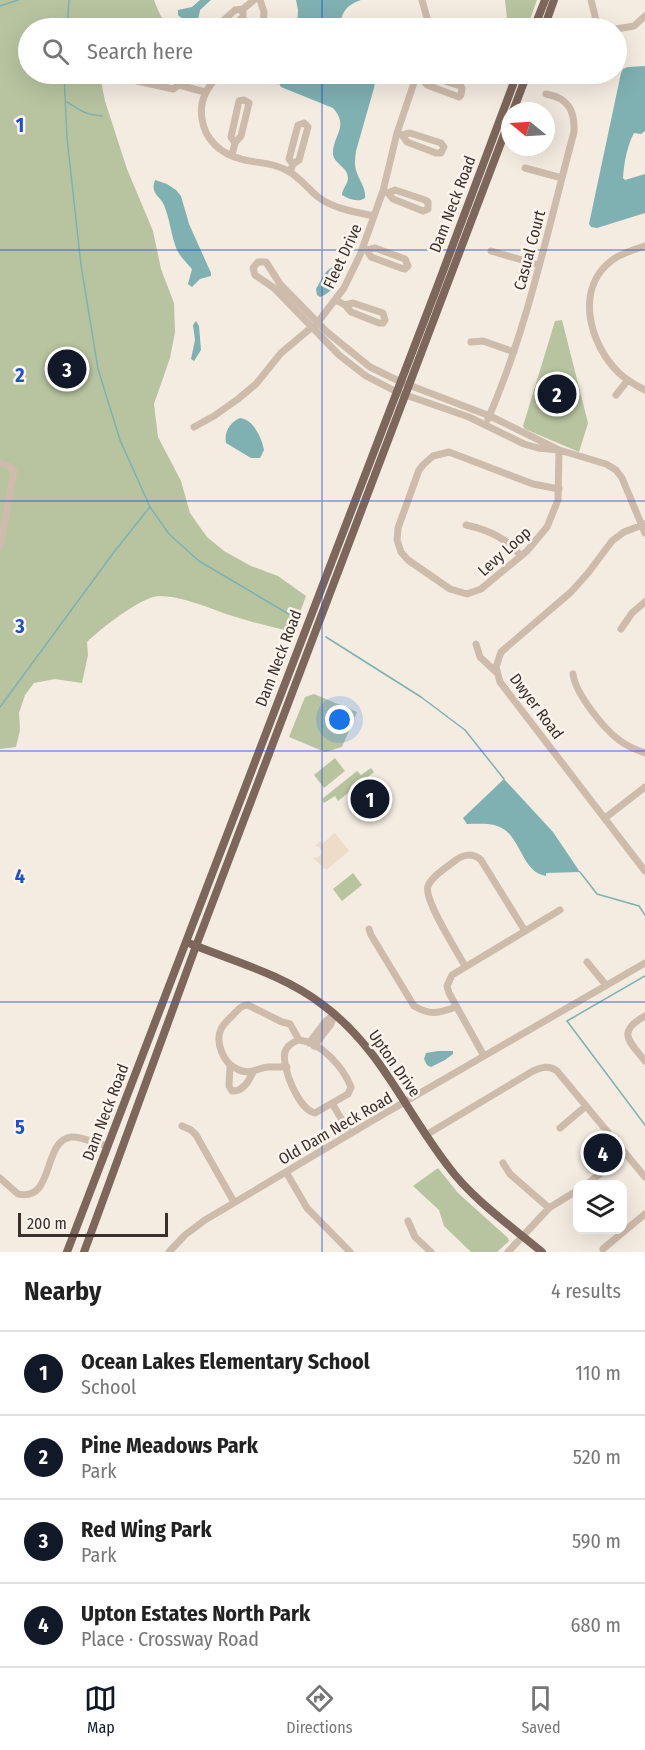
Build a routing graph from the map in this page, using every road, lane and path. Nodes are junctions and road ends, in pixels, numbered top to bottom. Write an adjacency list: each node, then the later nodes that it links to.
1 (254, 0): 7 (street)
2 (260, 0): 11 (street)
3 (422, 0): 12 (street)
4 (545, 0): 13 (main road)
5 (554, 0): 14 (main road)
6 (591, 0): 15 (street)
7 (243, 9): 9 (street); 10 (street)
8 (645, 16): 16 (street)
9 (226, 18)
10 (242, 18)
11 (264, 18)
12 (427, 18)
13 (538, 18)
14 (548, 18)
15 (596, 18)
16 (627, 27)
17 (150, 84): 24 (street)
18 (212, 84): 25 (street)
19 (415, 84): 28 (street, Fleet Drive)
20 (425, 84): 21 (street)
21 (454, 84)
22 (513, 84): 47 (main road, Dam Neck Road)
23 (523, 84): 27 (main road)
24 (179, 86): 25 (street)
25 (205, 92): 31 (street)
26 (546, 94): 34 (street, Casual Court)
27 (516, 102)
28 (399, 134): 28 (street); 35 (street, Fleet Drive)
29 (235, 143): 29 (street); 31 (street)
30 (501, 143): 48 (main road, Dam Neck Road)
31 (232, 155): 32 (street)
32 (291, 168): 32 (street); 36 (street)
33 (525, 168): 34 (street)
34 (562, 178): 40 (street, Casual Court)
35 (386, 192): 35 (street); 36 (street, Fleet Drive)
36 (375, 216): 38 (street, Fleet Drive)
37 (645, 246): 46 (street)
38 (365, 249): 38 (street); 41 (street, Fleet Drive)
39 (491, 251): 40 (street)
40 (539, 265): 45 (street, Casual Court)
41 (336, 300): 42 (street); 43 (street, Fleet Drive)
42 (345, 305): 42 (street)
43 (315, 325): 43 (street); 47 (street); 50 (street); 54 (street, Fleet Drive)
44 (471, 342): 45 (street)
45 (514, 352): 52 (street, Casual Court)
46 (628, 380): 49 (street); 51 (street)
47 (401, 382): 48 (street); 50 (main road, Dam Neck Road)
48 (410, 385): 50 (main road, Dam Neck Road); 52 (street)
49 (645, 390)
50 (401, 394): 53 (street); 69 (main road, Dam Neck Road); 70 (main road, Dam Neck Road)
51 (616, 395)
52 (490, 416): 53 (street, Casual Court); 55 (street)
53 (486, 424): 55 (street)
54 (194, 427)
55 (559, 450): 57 (street, Levy Loop); 58 (street)
56 (0, 464): 61 (street)
57 (559, 489): 62 (street, Levy Loop); 62 (street, Levy Loop)
58 (643, 524): 60 (street); 66 (street, Dwyer Road)
59 (466, 525): 62 (street)
60 (645, 533)
61 (0, 547)
62 (521, 556)
63 (645, 602): 64 (street)
64 (621, 629)
65 (476, 644): 66 (street)
66 (497, 673): 72 (street, Dwyer Road)
67 (573, 674): 68 (street)
68 (645, 753)
69 (254, 764): 70 (main road); 78 (main road, Dam Neck Road)
70 (264, 768): 79 (main road, Dam Neck Road)
71 (645, 787): 72 (street)
72 (605, 818): 73 (street, Dwyer Road)
73 (642, 860): 74 (street, Dwyer Road)
74 (645, 871)
75 (560, 910): 77 (street)
76 (369, 929): 84 (street)
77 (525, 931): 82 (street); 82 (street)
78 (185, 942): 79 (main road, Upton Drive); 101 (main road, Dam Neck Road)
79 (196, 946): 85 (main road, Upton Drive); 102 (main road, Dam Neck Road)
80 (586, 962): 83 (street)
81 (645, 963): 83 (street, Old Dam Neck Road)
82 (465, 966): 84 (street)
83 (606, 985): 89 (street, Old Dam Neck Road)
84 (456, 1007): 89 (street)
85 (335, 1014): 88 (street); 94 (main road, Upton Drive)
86 (645, 1016): 90 (street)
87 (299, 1040): 88 (street); 91 (street); 92 (street)
88 (311, 1044): 95 (street)
89 (484, 1056): 94 (street, Old Dam Neck Road)
90 (645, 1061)
91 (230, 1065): 93 (street); 93 (street)
92 (287, 1068): 93 (street); 95 (street)
93 (253, 1072)
94 (405, 1102): 99 (street, Old Dam Neck Road); 100 (main road, Upton Drive)
95 (332, 1103): 99 (street)
96 (586, 1106): 98 (street); 100 (street); 103 (street)
97 (182, 1126): 110 (street)
98 (560, 1128)
99 (350, 1134): 105 (street, Old Dam Neck Road)
100 (426, 1135): 114 (main road, Upton Drive)
101 (108, 1146): 102 (main road); 106 (street); 116 (main road, Dam Neck Road)
102 (121, 1150): 117 (main road, Dam Neck Road)
103 (626, 1154): 107 (street); 108 (street)
104 (503, 1163): 111 (street)
105 (286, 1172): 110 (street, Old Dam Neck Road); 119 (street)
106 (0, 1178)
107 (645, 1178)
108 (593, 1180)
109 (573, 1193): 111 (street)
110 (234, 1202): 118 (street, Old Dam Neck Road)
111 (549, 1208): 114 (street)
112 (645, 1214): 115 (street)
113 (408, 1221): 120 (street)
114 (523, 1236): 121 (street); 122 (main road, Upton Drive)
115 (603, 1249)
116 (67, 1252)
117 (84, 1252)
118 (169, 1252)
119 (350, 1252)
120 (431, 1252)
121 (508, 1252)
122 (542, 1252)

